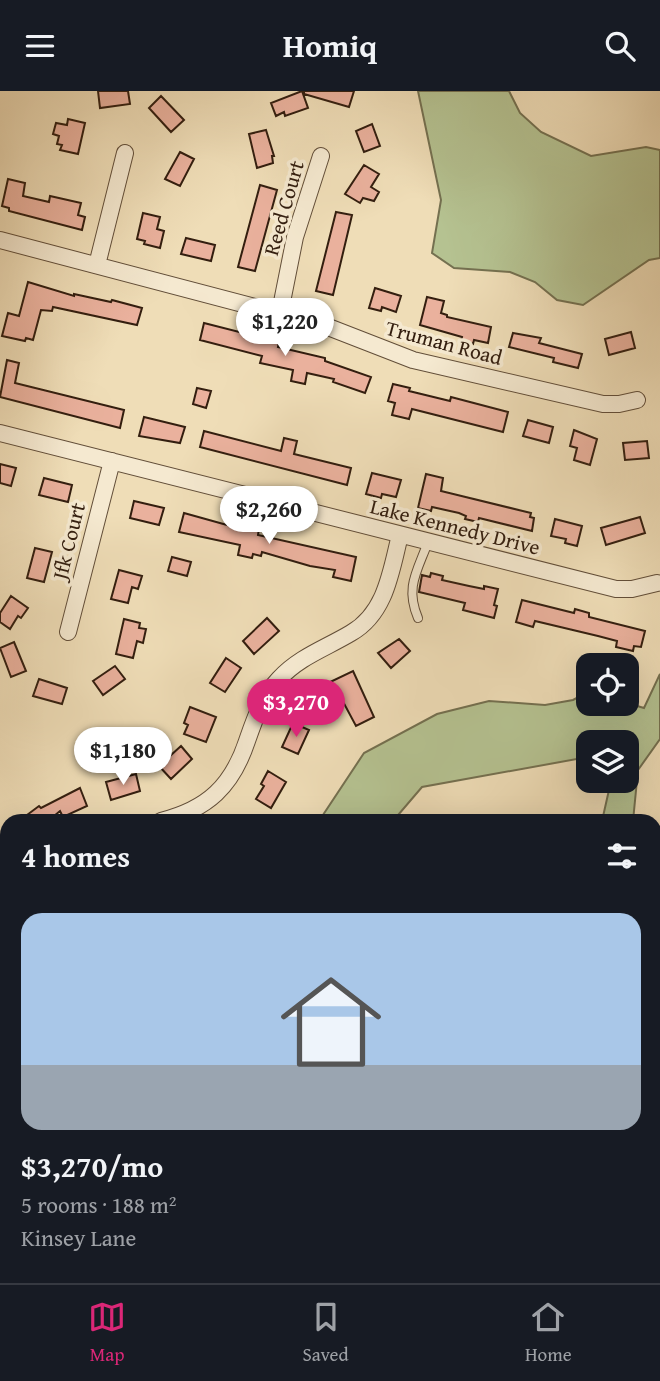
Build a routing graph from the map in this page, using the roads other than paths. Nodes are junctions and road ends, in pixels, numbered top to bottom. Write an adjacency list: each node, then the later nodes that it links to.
1 (125, 153): 4 (street)
2 (320, 156): 5 (street, Reed Court)
3 (0, 240): 4 (street, Truman Road)
4 (97, 265): 5 (street, Truman Road)
5 (280, 312): 6 (street, Truman Road)
6 (637, 400)
7 (0, 433): 8 (street, Lake Kennedy Drive)
8 (112, 461): 9 (street, Lake Kennedy Drive); 13 (street, Jfk Court)
9 (400, 535): 10 (street, Lake Kennedy Drive); 14 (street)
10 (428, 542): 11 (street, Lake Kennedy Drive); 12 (lane)
11 (657, 583)
12 (418, 618)
13 (68, 632)
14 (184, 814)

